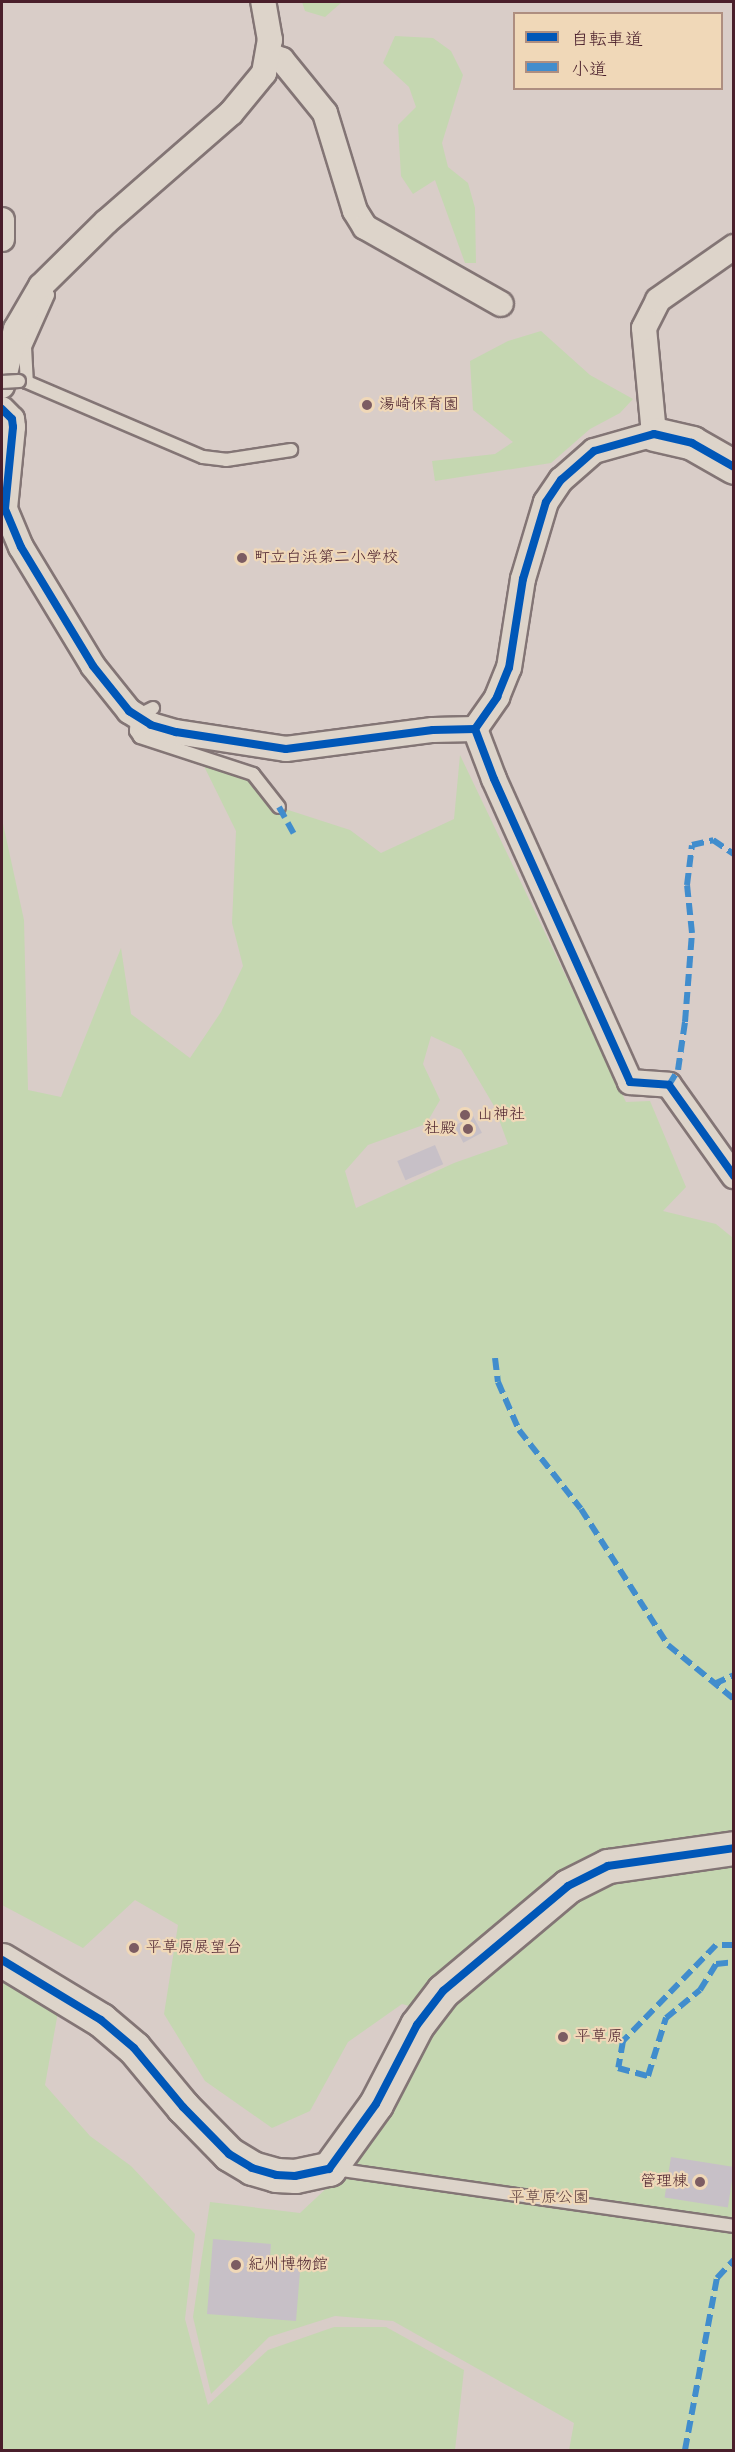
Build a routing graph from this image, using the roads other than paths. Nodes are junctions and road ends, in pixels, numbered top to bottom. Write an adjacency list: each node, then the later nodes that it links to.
1 (263, 2): 2 (street)
2 (269, 55): 6 (street); 7 (street)
3 (2, 220): 4 (street)
4 (2, 239)
5 (734, 247): 12 (street)
6 (41, 286): 8 (street); 10 (lane)
7 (501, 304)
8 (9, 326): 10 (street)
9 (2, 382): 10 (lane, bridge)
10 (16, 383): 13 (lane)
11 (2, 409): 15 (street)
12 (654, 434): 14 (street); 16 (street)
13 (291, 450)
14 (734, 467)
15 (145, 712): 16 (street); 17 (lane)
16 (476, 729): 18 (street)
17 (279, 807)
18 (734, 1176)
19 (734, 1848): 21 (street)
20 (2, 1960): 21 (street)
21 (329, 2169): 22 (lane)
22 (734, 2226)

